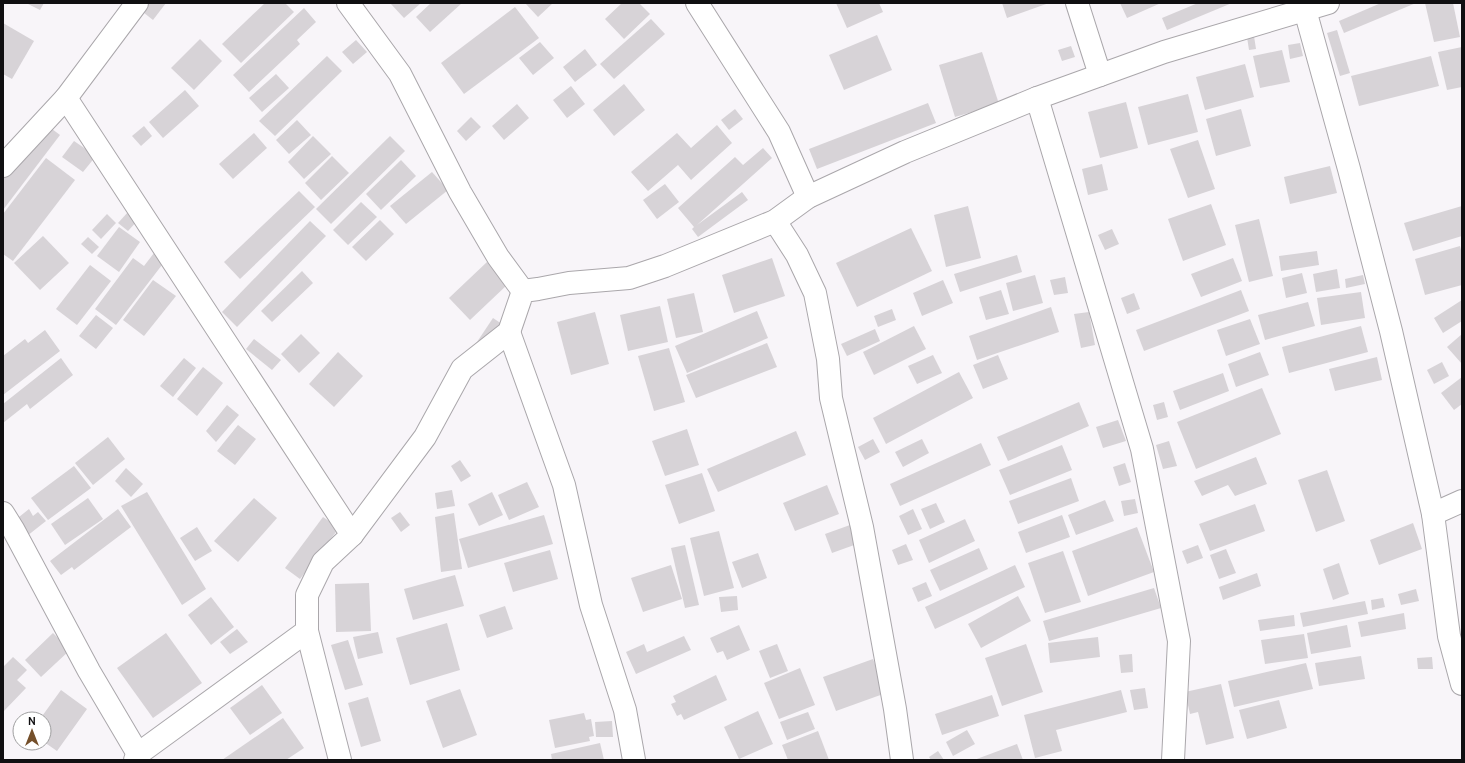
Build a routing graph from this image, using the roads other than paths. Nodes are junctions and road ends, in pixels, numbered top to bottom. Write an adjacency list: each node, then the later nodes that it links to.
1 (137, 3): 8 (street)
2 (348, 3): 13 (street)
3 (697, 3): 11 (street)
4 (1077, 3): 7 (street)
5 (1328, 3): 6 (street)
6 (1305, 10): 7 (street); 17 (street)
7 (1100, 75): 9 (street)
8 (66, 98): 10 (street); 18 (street)
9 (1037, 98): 11 (street); 25 (street)
10 (3, 166)
11 (808, 197): 12 (street)
12 (775, 221): 13 (street); 24 (street)
13 (523, 291): 14 (street)
14 (509, 332): 18 (street); 23 (street)
15 (1462, 501): 17 (street)
16 (3, 513): 21 (street)
17 (1433, 514): 20 (street)
18 (352, 535): 19 (street)
19 (307, 631): 21 (street); 22 (street)
20 (1462, 684)
21 (136, 757)
22 (340, 760)
23 (634, 760)
24 (902, 760)
25 (1173, 760)

